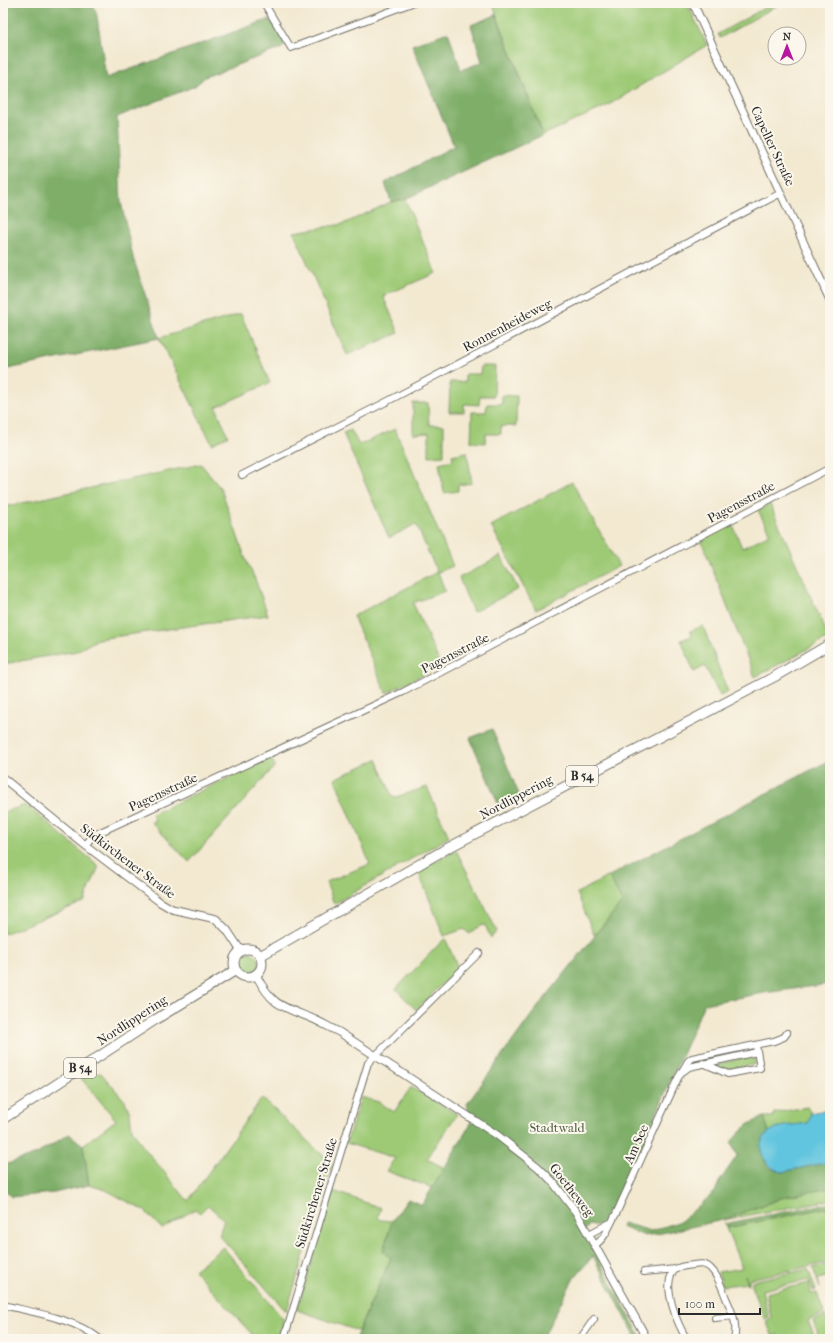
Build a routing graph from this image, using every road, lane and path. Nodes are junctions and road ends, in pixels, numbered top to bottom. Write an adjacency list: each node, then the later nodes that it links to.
1 (264, 3): 2 (street)
2 (412, 3)
3 (693, 3): 4 (street, Capeller Straße)
4 (781, 193): 5 (street, Capeller Straße); 7 (street, Ronnenheideweg)
5 (830, 300)
6 (830, 468): 10 (street, Pagensstraße)
7 (242, 475)
8 (830, 644): 13 (main road, Nordlippering / B 54)
9 (3, 778): 10 (street, Südkirchener Straße)
10 (85, 845): 11 (street, Südkirchener Straße)
11 (241, 951): 13 (main road); 14 (main road)
12 (479, 953): 18 (street, Südkirchener Straße)
13 (260, 956): 15 (main road)
14 (236, 970): 15 (main road); 21 (main road, Nordlippering / B 54)
15 (256, 975): 18 (street)
16 (786, 1033): 17 (street, Am See)
17 (756, 1048): 19 (street, Am See); 19 (street); 20 (street, Am See)
18 (374, 1055): 23 (street, Goetheweg); 32 (street, Südkirchener Straße)
19 (703, 1063): 20 (street, Am See)
20 (681, 1073): 22 (street, Am See)
21 (3, 1119)
22 (610, 1223): 23 (street); 24 (street, Am See)
23 (589, 1234): 24 (street, Goetheweg)
24 (595, 1245): 34 (street, Goetheweg)
25 (676, 1269): 26 (street); 28 (street); 35 (street)
26 (644, 1272)
27 (3, 1305): 31 (street)
28 (733, 1316): 29 (street); 36 (street)
29 (715, 1318)
30 (594, 1319): 33 (street)
31 (100, 1339)
32 (284, 1339)
33 (580, 1339)
34 (647, 1339)
35 (688, 1339)
36 (734, 1339)

